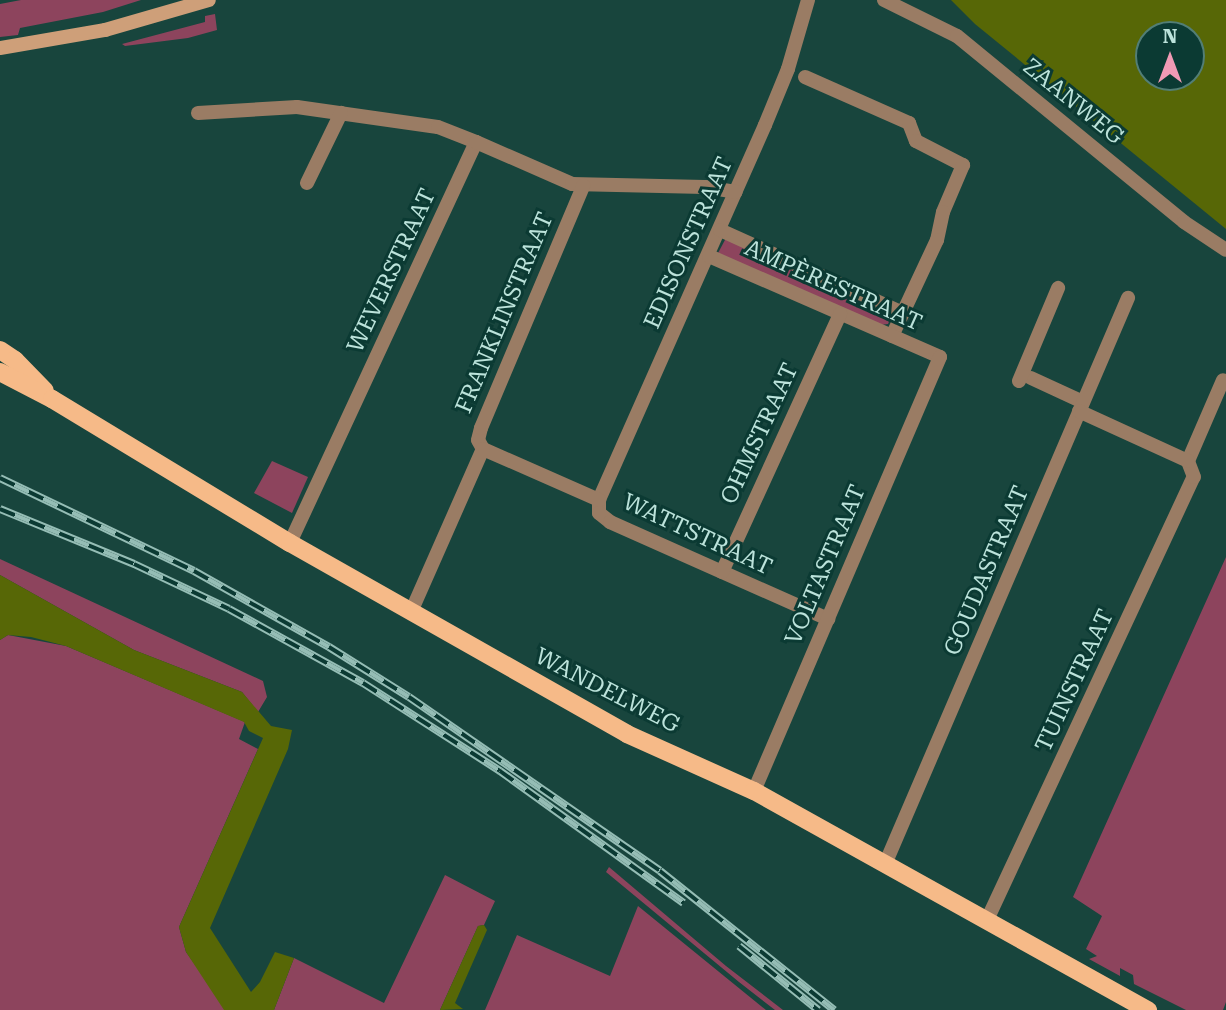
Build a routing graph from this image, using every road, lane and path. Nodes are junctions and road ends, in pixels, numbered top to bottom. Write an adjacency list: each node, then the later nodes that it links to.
1 (209, 0): 4 (main road)
2 (808, 0): 11 (street, EDISONSTRAAT)
3 (884, 0): 13 (street, ZAANWEG)
4 (0, 48)
5 (805, 77): 17 (street)
6 (198, 113): 7 (street)
7 (341, 113): 8 (street); 9 (street)
8 (476, 142): 10 (street); 29 (street, WEVERSTRAAT)
9 (307, 183)
10 (583, 186): 11 (street); 26 (street, FRANKLINSTRAAT)
11 (736, 192): 12 (street, EDISONSTRAAT)
12 (720, 230): 14 (street, EDISONSTRAAT); 17 (street, AMPÈRESTRAAT)
13 (1226, 250)
14 (709, 256): 18 (street, AMPÈRESTRAAT); 28 (street, EDISONSTRAAT)
15 (1058, 288): 25 (street)
16 (1128, 298): 25 (street, GOUDASTRAAT)
17 (903, 313): 19 (street)
18 (840, 314): 19 (street, AMPÈRESTRAAT); 30 (street, OHMSTRAAT)
19 (892, 337): 21 (street, AMPÈRESTRAAT)
20 (0, 350): 24 (main road, WANDELWEG)
21 (940, 357): 32 (street, VOLTASTRAAT)
22 (0, 372): 24 (main road, WANDELWEG)
23 (1223, 380): 27 (street, TUINSTRAAT)
24 (52, 399): 29 (main road, WANDELWEG)
25 (1081, 406): 27 (street); 34 (street, GOUDASTRAAT)
26 (483, 449): 28 (street, WATTSTRAAT); 31 (street, FRANKLINSTRAAT)
27 (1188, 461): 35 (street, TUINSTRAAT)
28 (599, 500): 30 (street, WATTSTRAAT)
29 (290, 543): 31 (main road, WANDELWEG)
30 (722, 572): 32 (street, WATTSTRAAT)
31 (411, 612): 33 (main road, WANDELWEG)
32 (828, 619): 33 (street, VOLTASTRAAT)
33 (754, 791): 34 (main road, WANDELWEG)
34 (886, 862): 35 (main road, WANDELWEG)
35 (987, 920): 36 (main road, WANDELWEG)
36 (1148, 1010)

